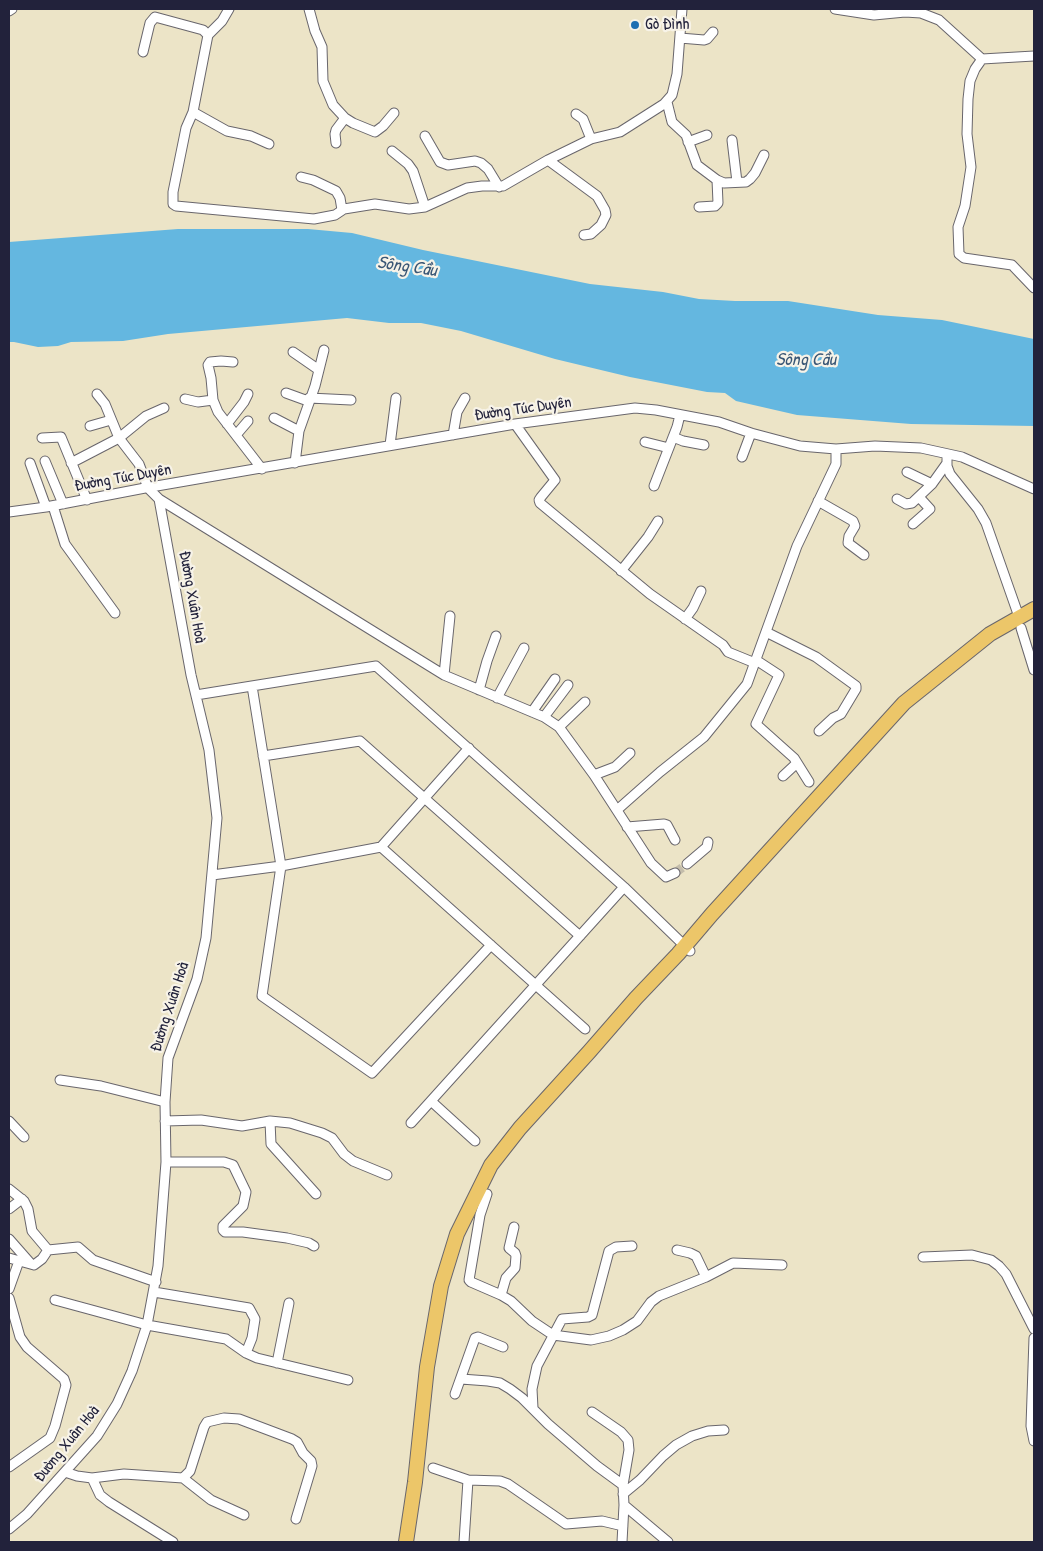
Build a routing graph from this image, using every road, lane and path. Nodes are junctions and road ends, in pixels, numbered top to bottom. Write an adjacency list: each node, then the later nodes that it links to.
1 (12, 9): 6 (street)
2 (229, 9): 8 (street)
3 (309, 9): 17 (street)
4 (682, 9): 9 (street)
5 (835, 9): 12 (street)
6 (9, 11)
7 (713, 32): 9 (street)
8 (208, 35): 10 (street); 14 (street)
9 (680, 38): 13 (street)
10 (143, 52)
11 (1034, 56): 12 (street)
12 (982, 59): 36 (street)
13 (667, 102): 20 (street); 22 (street)
14 (193, 112): 24 (street); 34 (street)
15 (394, 113): 17 (street)
16 (576, 114): 20 (street)
17 (346, 118): 23 (street)
18 (707, 135): 22 (street)
19 (425, 136): 31 (street)
20 (591, 140): 27 (street)
21 (732, 140): 30 (street)
22 (688, 142): 29 (street)
23 (336, 143)
24 (269, 144)
25 (392, 151): 32 (street)
26 (764, 154): 30 (street)
27 (548, 160): 31 (street); 35 (street)
28 (300, 177): 34 (street)
29 (717, 180): 30 (street); 33 (street)
30 (737, 182)
31 (499, 187): 32 (street)
32 (425, 207): 34 (street)
33 (699, 207)
34 (342, 210)
35 (584, 235)
36 (1034, 288)
37 (324, 350): 40 (street)
38 (293, 352): 40 (street)
39 (233, 362): 47 (street)
40 (320, 370): 48 (street)
41 (286, 393): 48 (street)
42 (97, 394): 53 (street)
43 (248, 394): 55 (street)
44 (396, 398): 66 (street)
45 (465, 398): 61 (street)
46 (185, 399): 47 (street)
47 (213, 400): 55 (street)
48 (309, 400): 49 (street); 58 (street)
49 (350, 400)
50 (164, 408): 64 (street)
51 (680, 414): 56 (street, Đường Túc Duyên); 59 (street, Đường Túc Duyên); 62 (street)
52 (274, 418): 58 (street)
53 (111, 420): 57 (street); 64 (street)
54 (248, 421): 60 (street)
55 (227, 424): 60 (street)
56 (516, 424): 61 (street, Đường Túc Duyên); 93 (street)
57 (90, 426)
58 (298, 431): 75 (street)
59 (751, 433): 69 (street, Đường Túc Duyên); 70 (street)
60 (236, 435): 76 (street)
61 (453, 435): 66 (street, Đường Túc Duyên)
62 (673, 437): 67 (street); 68 (street)
63 (42, 438): 74 (street)
64 (119, 438): 74 (street); 80 (street)
65 (645, 442): 68 (street)
66 (390, 445): 75 (street, Đường Túc Duyên)
67 (704, 445)
68 (669, 448): 79 (street)
69 (836, 449): 71 (street, Đường Túc Duyên); 86 (street)
70 (742, 457)
71 (947, 458): 78 (street); 81 (street, Đường Túc Duyên); 97 (street)
72 (45, 461): 87 (street)
73 (30, 463): 88 (street)
74 (72, 463): 85 (street)
75 (295, 463): 76 (street, Đường Túc Duyên)
76 (262, 469): 80 (street, Đường Túc Duyên)
77 (907, 472): 78 (street)
78 (932, 484): 82 (street)
79 (654, 486)
80 (148, 488): 83 (street); 85 (street, Đường Túc Duyên)
81 (1034, 489)
82 (919, 497): 84 (street); 91 (street)
83 (159, 499): 107 (street); 112 (street, Đường Xuân Hoà)
84 (897, 499)
85 (87, 500): 87 (street, Đường Túc Duyên)
86 (818, 501): 92 (street); 102 (street)
87 (63, 504): 88 (street, Đường Túc Duyên)
88 (49, 506): 89 (street, Đường Túc Duyên); 96 (street)
89 (9, 509)
90 (658, 521): 93 (street)
91 (913, 524)
92 (864, 555)
93 (621, 571): 100 (street)
94 (701, 591): 100 (street)
95 (1034, 609): 139 (highway)
96 (115, 613)
97 (1018, 614)
98 (450, 616): 107 (street)
99 (1034, 616): 139 (highway)
100 (685, 619): 105 (street)
101 (1021, 628): 106 (street)
102 (766, 632): 105 (street); 118 (street)
103 (496, 636): 111 (street)
104 (524, 648): 113 (street)
105 (756, 661): 122 (street); 127 (street)
106 (1034, 670)
107 (444, 676): 111 (street)
108 (555, 679): 115 (street)
109 (568, 685): 116 (street)
110 (252, 686): 112 (street); 119 (street); 121 (street)
111 (479, 690): 113 (street)
112 (196, 695): 135 (street, Đường Xuân Hoà)
113 (497, 698): 115 (street)
114 (585, 702): 117 (street)
115 (532, 712): 116 (street)
116 (544, 717): 117 (street)
117 (559, 727): 123 (street)
118 (820, 731)
119 (469, 748): 126 (street); 136 (street)
120 (630, 753): 123 (street)
121 (263, 756): 126 (street); 133 (street)
122 (797, 763): 124 (street); 125 (street)
123 (594, 775): 127 (street)
124 (783, 776)
125 (809, 782)
126 (424, 798): 131 (street); 137 (street)
127 (617, 810): 128 (street)
128 (627, 827): 129 (street); 134 (street)
129 (675, 840)
130 (708, 842): 132 (street)
131 (381, 847): 133 (street); 138 (street)
132 (687, 864)
133 (281, 866): 135 (street); 138 (street)
134 (675, 873)
135 (212, 875): 144 (street, Đường Xuân Hoà)
136 (624, 887): 137 (street); 139 (street)
137 (580, 936): 140 (street)
138 (491, 945): 140 (street)
139 (688, 949): 204 (highway); 205 (highway)
140 (536, 985): 141 (street); 143 (street)
141 (586, 1030)
142 (60, 1080): 144 (street)
143 (431, 1101): 148 (street); 150 (street)
144 (165, 1102): 146 (street, Đường Xuân Hoà)
145 (9, 1121): 149 (street)
146 (166, 1121): 147 (street); 151 (street, Đường Xuân Hoà)
147 (270, 1121): 152 (street); 154 (street)
148 (411, 1123)
149 (24, 1137)
150 (475, 1141)
151 (166, 1162): 160 (street); 170 (street, Đường Xuân Hoà)
152 (387, 1174)
153 (9, 1189): 156 (street)
154 (316, 1194)
155 (486, 1194): 173 (street)
156 (22, 1198): 157 (street); 162 (street)
157 (9, 1209)
158 (514, 1227): 173 (street)
159 (9, 1239): 167 (street)
160 (314, 1246)
161 (632, 1246): 179 (street)
162 (48, 1250): 167 (street); 170 (street)
163 (677, 1250): 169 (street)
164 (923, 1257): 178 (street)
165 (9, 1258): 166 (street)
166 (19, 1261): 167 (street); 171 (street)
167 (31, 1264)
168 (782, 1265): 169 (street)
169 (706, 1277): 179 (street)
170 (156, 1282): 172 (street, Đường Xuân Hoà)
171 (9, 1289)
172 (154, 1292): 177 (street, Đường Xuân Hoà); 182 (street)
173 (501, 1295): 179 (street)
174 (9, 1298): 191 (street)
175 (55, 1300): 177 (street)
176 (289, 1303): 183 (street)
177 (147, 1324): 182 (street); 193 (street, Đường Xuân Hoà)
178 (1034, 1329)
179 (553, 1335): 187 (street)
180 (1034, 1338): 190 (street)
181 (503, 1347): 184 (street)
182 (246, 1353): 183 (street)
183 (277, 1363): 185 (street)
184 (460, 1379): 186 (street); 187 (street)
185 (348, 1380)
186 (455, 1394)
187 (533, 1408): 197 (street)
188 (592, 1412): 197 (street)
189 (724, 1430): 197 (street)
190 (1034, 1442)
191 (9, 1467)
192 (433, 1468): 196 (street)
193 (65, 1472): 194 (street); 202 (street, Đường Xuân Hoà)
194 (92, 1478): 195 (street); 203 (street)
195 (183, 1478): 199 (street); 200 (street)
196 (468, 1480): 201 (street); 206 (street)
197 (623, 1489): 198 (street)
198 (624, 1505): 201 (street); 208 (street)
199 (244, 1515)
200 (296, 1518)
201 (623, 1526): 207 (street)
202 (9, 1529)
203 (173, 1542)
204 (406, 1542)
205 (414, 1542)
206 (464, 1542)
207 (622, 1542)
208 (668, 1542)

